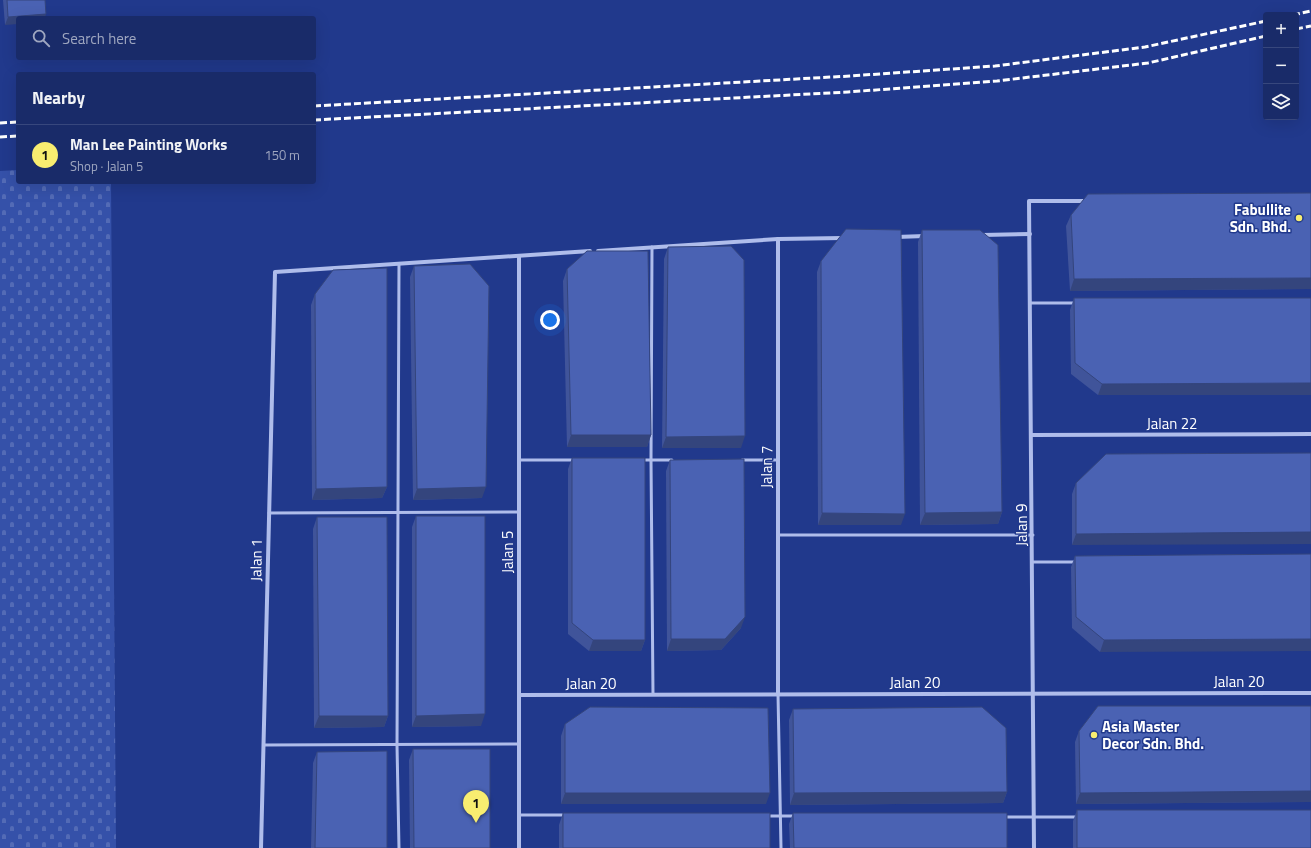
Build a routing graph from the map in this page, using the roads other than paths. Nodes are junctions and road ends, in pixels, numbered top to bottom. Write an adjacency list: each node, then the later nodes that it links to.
1 (1092, 201): 2 (street, Jalan 9)
2 (1030, 234): 3 (street); 11 (street, Jalan 9)
3 (975, 235)
4 (927, 236): 5 (street)
5 (888, 237)
6 (849, 238): 7 (street)
7 (778, 239): 8 (street); 21 (street, Jalan 7)
8 (652, 248): 9 (street); 18 (lane)
9 (519, 256): 10 (street); 15 (street, Jalan 5)
10 (400, 264): 23 (street, Jalan 1); 24 (lane)
11 (1031, 303): 12 (lane); 14 (street, Jalan 9)
12 (1078, 303)
13 (1311, 434): 14 (street, Jalan 22)
14 (1032, 435): 26 (street, Jalan 9)
15 (519, 460): 16 (lane); 22 (street, Jalan 5)
16 (581, 460)
17 (635, 460): 18 (lane)
18 (651, 460): 19 (lane); 30 (lane)
19 (674, 460)
20 (738, 460): 21 (lane)
21 (778, 460): 25 (street, Jalan 7)
22 (519, 512): 24 (lane); 33 (street, Jalan 5)
23 (269, 513): 24 (lane); 35 (street, Jalan 1)
24 (398, 513): 36 (lane)
25 (778, 535): 26 (lane); 31 (street, Jalan 7)
26 (1033, 535): 27 (street, Jalan 9)
27 (1033, 562): 28 (lane); 32 (street, Jalan 9)
28 (1081, 562)
29 (1311, 693): 32 (street, Jalan 20)
30 (653, 694): 31 (street, Jalan 20); 33 (street, Jalan 20)
31 (778, 694): 32 (street, Jalan 20); 40 (lane)
32 (1034, 694): 43 (street, Jalan 9)
33 (519, 695): 34 (street, Jalan 5)
34 (519, 744): 36 (lane); 37 (street, Jalan 5)
35 (264, 745): 36 (lane); 45 (street, Jalan 1)
36 (397, 745): 46 (lane)
37 (519, 815): 38 (lane); 47 (street, Jalan 5)
38 (567, 815)
39 (765, 816): 40 (lane)
40 (780, 816): 41 (lane); 48 (lane)
41 (796, 816)
42 (1002, 817): 43 (lane)
43 (1034, 817): 44 (lane); 49 (street, Jalan 9)
44 (1081, 817)
45 (261, 848)
46 (399, 848)
47 (519, 848)
48 (781, 848)
49 (1034, 848)

